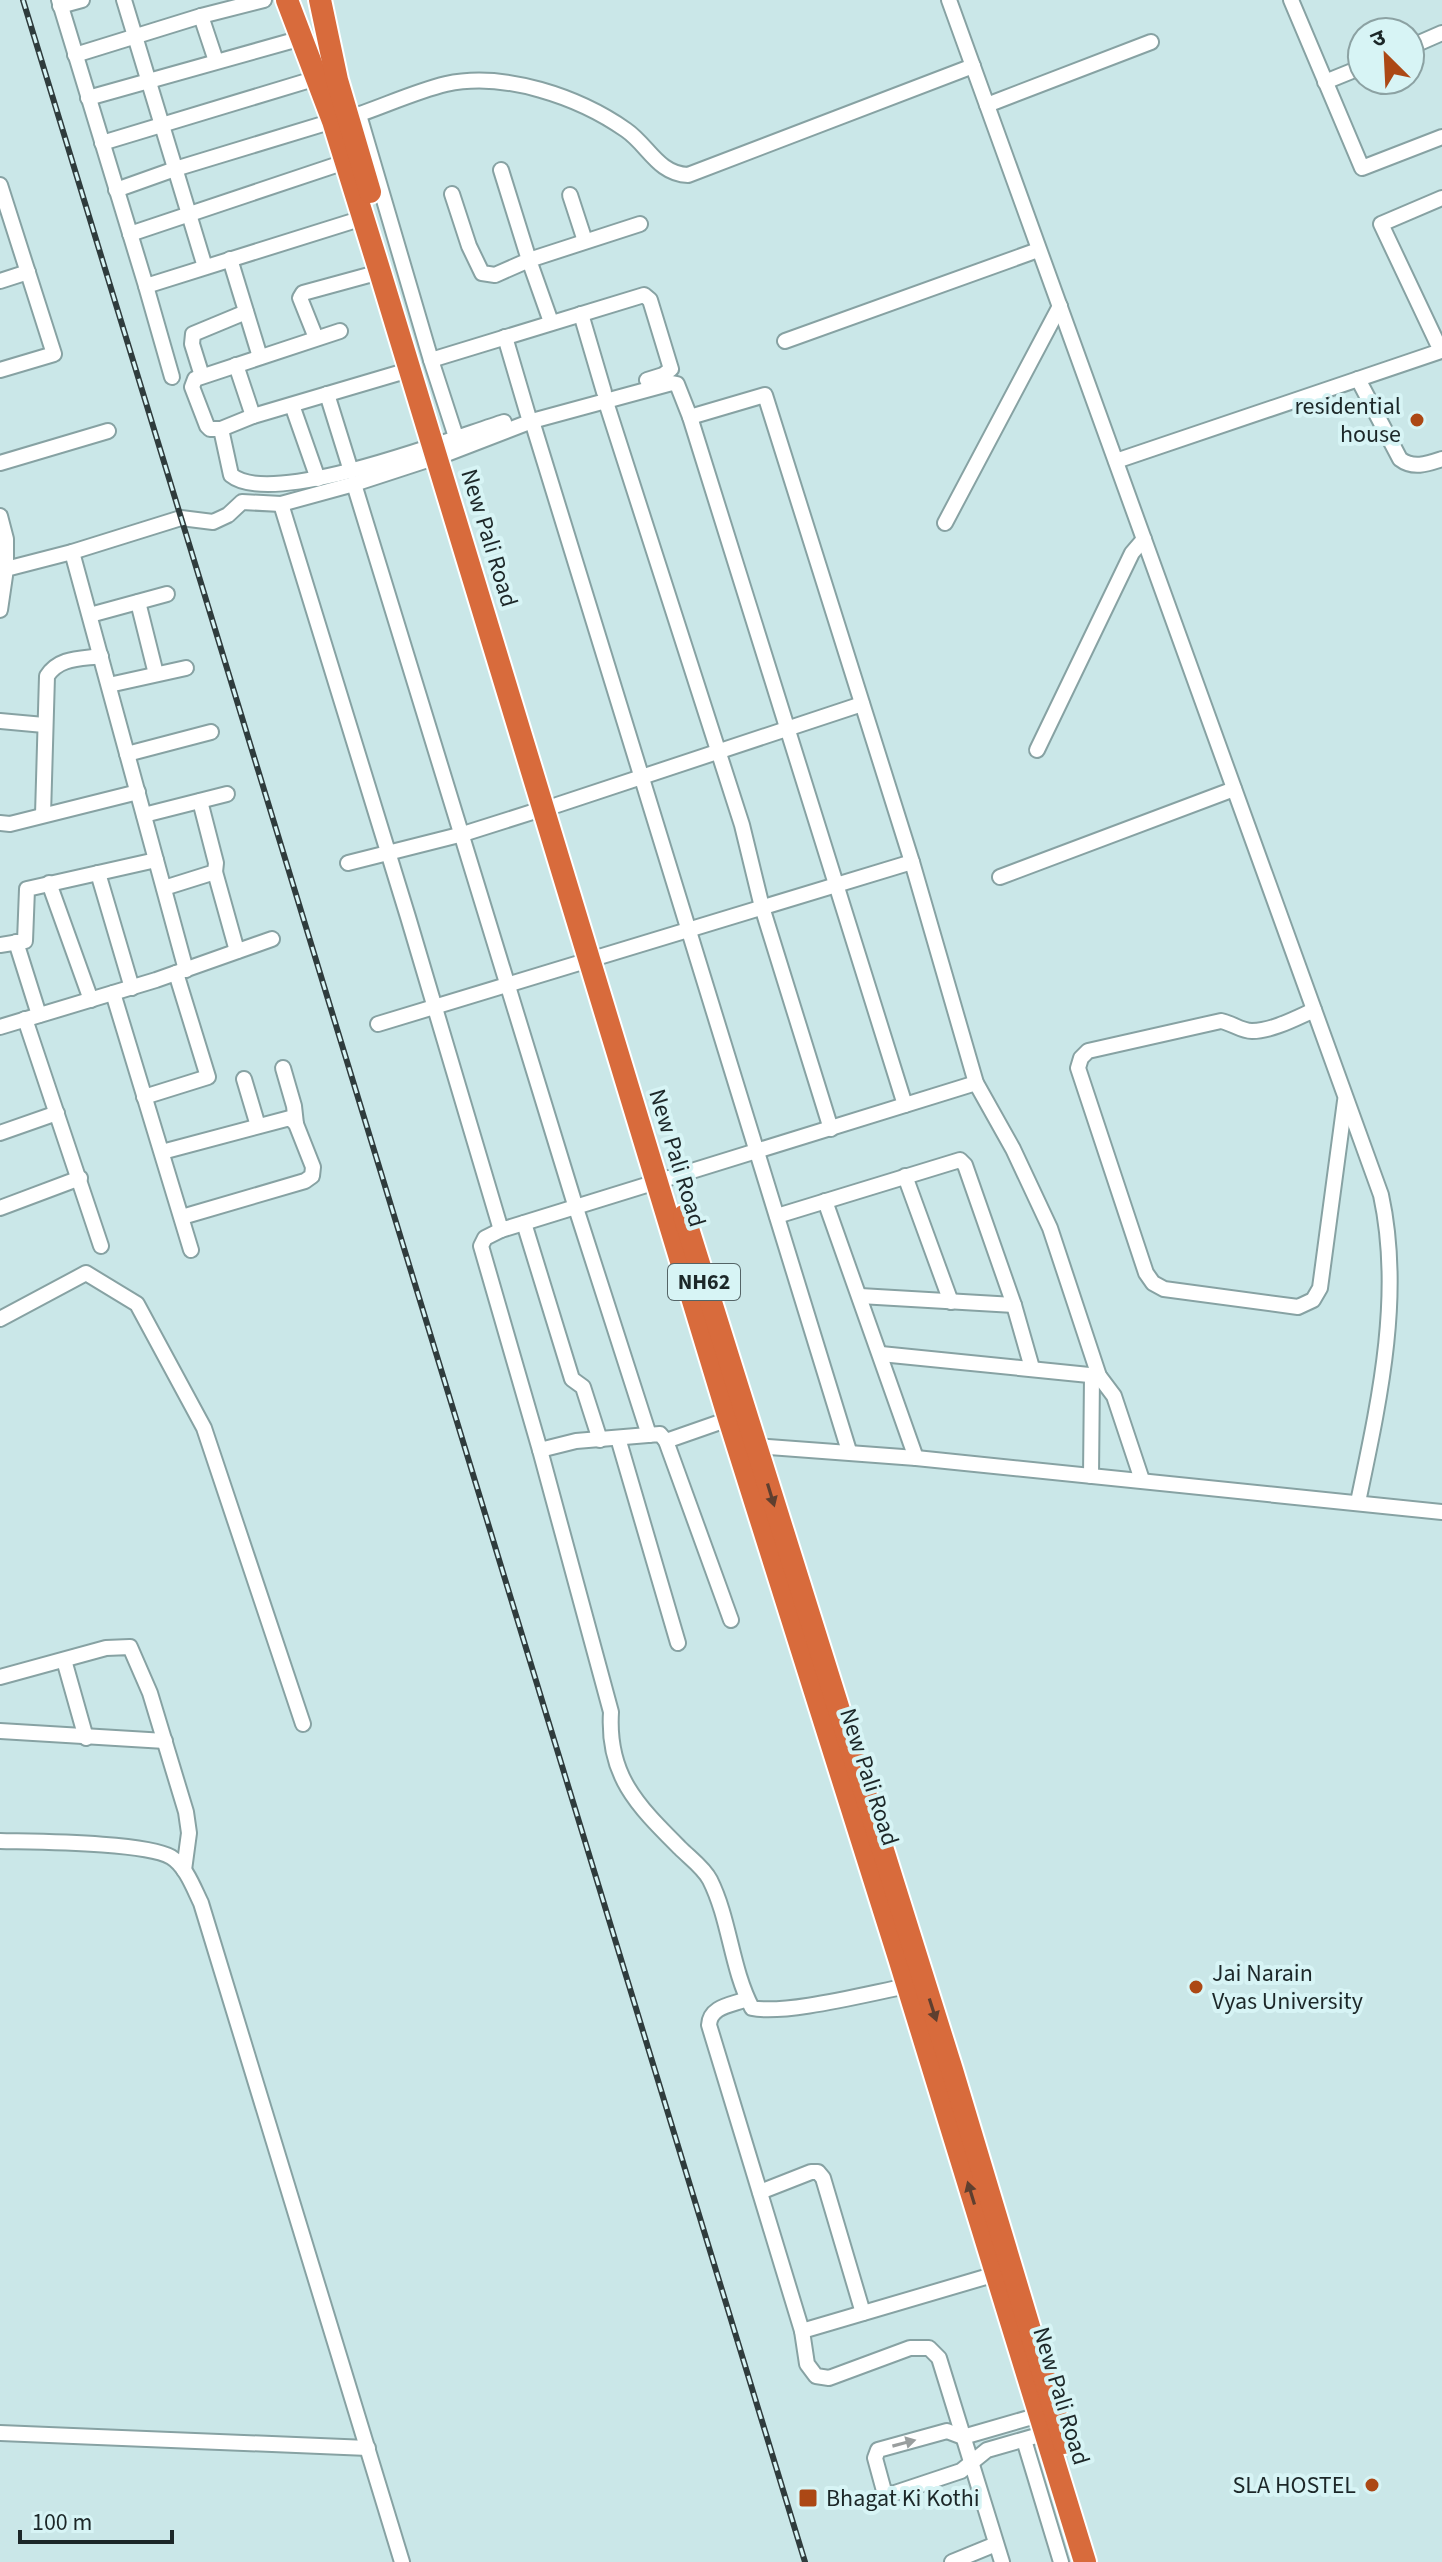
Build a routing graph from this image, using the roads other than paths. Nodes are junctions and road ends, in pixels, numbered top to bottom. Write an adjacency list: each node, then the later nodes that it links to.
1 (82, 0): 8 (street)
2 (124, 0): 10 (street)
3 (264, 0): 9 (street)
4 (287, 0): 11 (highway, New Pali Road / NH62)
5 (320, 0): 22 (highway, New Pali Road / NH62)
6 (949, 0): 15 (street)
7 (1291, 0): 19 (street)
8 (60, 3): 13 (street)
9 (201, 16): 10 (street); 14 (street)
10 (135, 35): 13 (street); 18 (street)
11 (302, 38): 14 (street); 17 (highway, New Pali Road / NH62)
12 (1151, 42): 21 (street)
13 (75, 55): 20 (street)
14 (216, 61): 18 (street)
15 (973, 66): 21 (street); 22 (street)
16 (1346, 73): 19 (street)
17 (317, 78): 22 (highway, New Pali Road / NH62); 23 (street)
18 (148, 79): 20 (street); 23 (street)
19 (1325, 82): 24 (street)
20 (88, 98): 25 (street)
21 (987, 105): 39 (street)
22 (346, 118): 26 (highway, New Pali Road / NH62); 27 (street); 57 (street); 72 (highway, New Pali Road / NH62)
23 (162, 125): 25 (street); 27 (street)
24 (1442, 137)
25 (102, 143): 30 (street)
26 (345, 162): 34 (street); 35 (highway, New Pali Road / NH62)
27 (175, 169): 30 (street); 34 (street)
28 (501, 170): 41 (street)
29 (1, 190): 43 (street)
30 (116, 190): 37 (street)
31 (452, 194): 41 (street)
32 (570, 195): 38 (street)
33 (1442, 198): 55 (street)
34 (189, 214): 37 (street); 42 (street)
35 (363, 218): 40 (street); 44 (highway, New Pali Road / NH62)
36 (640, 224): 38 (street)
37 (130, 234): 46 (street)
38 (585, 241): 41 (street)
39 (1038, 250): 47 (street); 54 (street)
40 (230, 259): 42 (street); 48 (street)
41 (529, 260): 50 (street)
42 (205, 267): 46 (street)
43 (28, 272): 45 (street); 59 (street)
44 (380, 272): 53 (street); 60 (highway, New Pali Road / NH62)
45 (0, 281)
46 (146, 286): 62 (street)
47 (1060, 306): 74 (street); 80 (street)
48 (246, 312): 56 (street); 61 (street)
49 (581, 314): 50 (street); 65 (street); 65 (street)
50 (551, 322): 52 (street)
51 (340, 331): 53 (street)
52 (505, 337): 57 (street); 69 (street)
53 (316, 338): 56 (street)
54 (785, 341)
55 (1441, 353): 63 (street)
56 (260, 357): 58 (street)
57 (431, 360): 72 (street)
58 (236, 365): 61 (street); 67 (street)
59 (0, 370)
60 (409, 370): 64 (street); 72 (highway, New Pali Road / NH62)
61 (202, 376): 70 (street)
62 (172, 377)
63 (1358, 379): 73 (street); 74 (street)
64 (327, 394): 66 (street); 76 (street)
65 (604, 396): 68 (street); 69 (street); 99 (street)
66 (292, 405): 67 (street); 77 (street)
67 (253, 416): 70 (street)
68 (690, 417): 93 (street); 96 (street)
69 (530, 418): 72 (street); 101 (street)
70 (221, 429): 77 (street)
71 (108, 431): 75 (street)
72 (444, 446): 76 (street); 106 (highway, New Pali Road / NH62)
73 (1442, 459)
74 (1116, 461): 82 (street)
75 (0, 463)
76 (352, 477): 77 (street); 78 (street); 110 (street)
77 (318, 479)
78 (281, 504): 83 (street); 111 (street)
79 (0, 516): 81 (street)
80 (945, 523)
81 (3, 539): 84 (street)
82 (1144, 539): 98 (street); 102 (street)
83 (72, 552): 84 (street); 88 (street)
84 (3, 569): 87 (street)
85 (167, 594): 86 (street)
86 (138, 602): 88 (street); 91 (street)
87 (0, 610)
88 (90, 615): 89 (street)
89 (101, 656): 92 (street); 95 (street)
90 (186, 668): 91 (street)
91 (156, 674): 92 (street)
92 (109, 685): 100 (street)
93 (862, 704): 96 (street); 113 (street)
94 (0, 721): 95 (street)
95 (44, 725): 107 (street)
96 (788, 731): 99 (street); 119 (street)
97 (211, 732): 100 (street)
98 (1037, 750)
99 (719, 752): 101 (street); 121 (street)
100 (127, 754): 103 (street)
101 (642, 779): 106 (street); 122 (street)
102 (1234, 789): 117 (street); 134 (street)
103 (138, 792): 107 (street); 108 (street)
104 (227, 794): 105 (street)
105 (200, 801): 108 (street); 115 (street)
106 (551, 806): 110 (street); 127 (highway, New Pali Road / NH62)
107 (43, 815): 109 (street)
108 (144, 815): 112 (street)
109 (0, 823)
110 (463, 834): 111 (street); 129 (street)
111 (389, 854): 114 (street); 133 (street)
112 (156, 860): 116 (street); 120 (street)
113 (912, 862): 119 (street); 140 (street)
114 (348, 863)
115 (215, 872): 120 (street); 126 (street)
116 (98, 873): 118 (street); 130 (street)
117 (1000, 877)
118 (49, 883): 124 (street); 132 (street)
119 (837, 885): 121 (street); 143 (street)
120 (164, 888): 128 (street)
121 (762, 907): 122 (street); 147 (street)
122 (689, 928): 127 (street); 150 (street)
123 (272, 939): 126 (street)
124 (16, 942): 125 (street); 135 (street)
125 (0, 945)
126 (237, 951): 128 (street)
127 (596, 956): 129 (street); 153 (highway, New Pali Road / NH62)
128 (181, 972): 130 (street); 141 (street)
129 (508, 985): 133 (street); 156 (street)
130 (132, 988): 131 (street)
131 (113, 993): 132 (street); 141 (street)
132 (91, 1000): 135 (street)
133 (435, 1006): 136 (street); 160 (street)
134 (1314, 1010): 142 (street); 142 (street)
135 (32, 1017): 137 (street); 144 (street)
136 (378, 1024)
137 (0, 1027)
138 (283, 1068): 145 (street)
139 (244, 1079): 146 (street)
140 (976, 1083): 143 (street); 169 (street)
141 (144, 1097): 149 (street)
142 (1346, 1097): 181 (street)
143 (905, 1105): 147 (street)
144 (57, 1113): 148 (street); 152 (street)
145 (296, 1124): 146 (street); 158 (street)
146 (258, 1126): 149 (street)
147 (831, 1129): 150 (street)
148 (0, 1133)
149 (162, 1152): 158 (street)
150 (757, 1152): 153 (street); 157 (street)
151 (905, 1176): 154 (street); 164 (street); 165 (street)
152 (80, 1178): 155 (street); 161 (street)
153 (665, 1181): 156 (street); 170 (highway, New Pali Road / NH62); 175 (highway, New Pali Road / NH62)
154 (825, 1201): 157 (street); 163 (street)
155 (0, 1208)
156 (576, 1208): 159 (street); 171 (street)
157 (777, 1216): 177 (street)
158 (182, 1217): 162 (street)
159 (524, 1223): 160 (street); 173 (street)
160 (501, 1230): 176 (street)
161 (101, 1246)
162 (191, 1250)
163 (860, 1296): 164 (street); 167 (street)
164 (951, 1302): 165 (street)
165 (1014, 1305): 168 (street)
166 (0, 1319): 187 (street)
167 (881, 1354): 168 (street); 178 (street)
168 (1032, 1368): 169 (street)
169 (1096, 1376): 179 (street); 180 (street)
170 (729, 1419): 174 (street); 193 (highway, New Pali Road / NH62)
171 (649, 1435): 172 (street); 174 (street)
172 (618, 1438): 173 (street); 184 (street)
173 (600, 1440): 176 (street)
174 (666, 1441): 183 (street)
175 (755, 1446): 177 (street); 199 (highway, New Pali Road / NH62, one-way to 199)
176 (540, 1450): 194 (street)
177 (849, 1451): 178 (street)
178 (916, 1458): 179 (street)
179 (1091, 1476): 180 (street)
180 (1142, 1480): 181 (street)
181 (1358, 1502): 182 (street)
182 (1442, 1512)
183 (731, 1620)
184 (678, 1643)
185 (64, 1660): 186 (street); 189 (street); 190 (street)
186 (0, 1677)
187 (303, 1724)
188 (0, 1731): 189 (street)
189 (86, 1738): 190 (street)
190 (165, 1741): 192 (street)
191 (0, 1841): 192 (street)
192 (184, 1870): 202 (street)
193 (908, 1986): 194 (street); 196 (highway, New Pali Road / NH62, one-way to 193)
194 (747, 1999): 195 (street)
195 (760, 2192): 197 (street); 198 (street)
196 (996, 2274): 197 (street); 199 (highway, New Pali Road / NH62)
197 (863, 2313): 198 (street)
198 (802, 2331): 201 (street)
199 (1044, 2425): 201 (street); 203 (street); 208 (street); 209 (highway, New Pali Road / NH62); 210 (highway, New Pali Road / NH62)
200 (0, 2433): 202 (street)
201 (963, 2437): 203 (street); 203 (street, one-way to 201)
202 (368, 2448): 205 (street)
203 (971, 2462): 204 (street)
204 (996, 2544): 206 (street); 207 (street)
205 (402, 2562)
206 (952, 2562)
207 (1002, 2562)
208 (1061, 2562)
209 (1085, 2562)
210 (1099, 2562)

